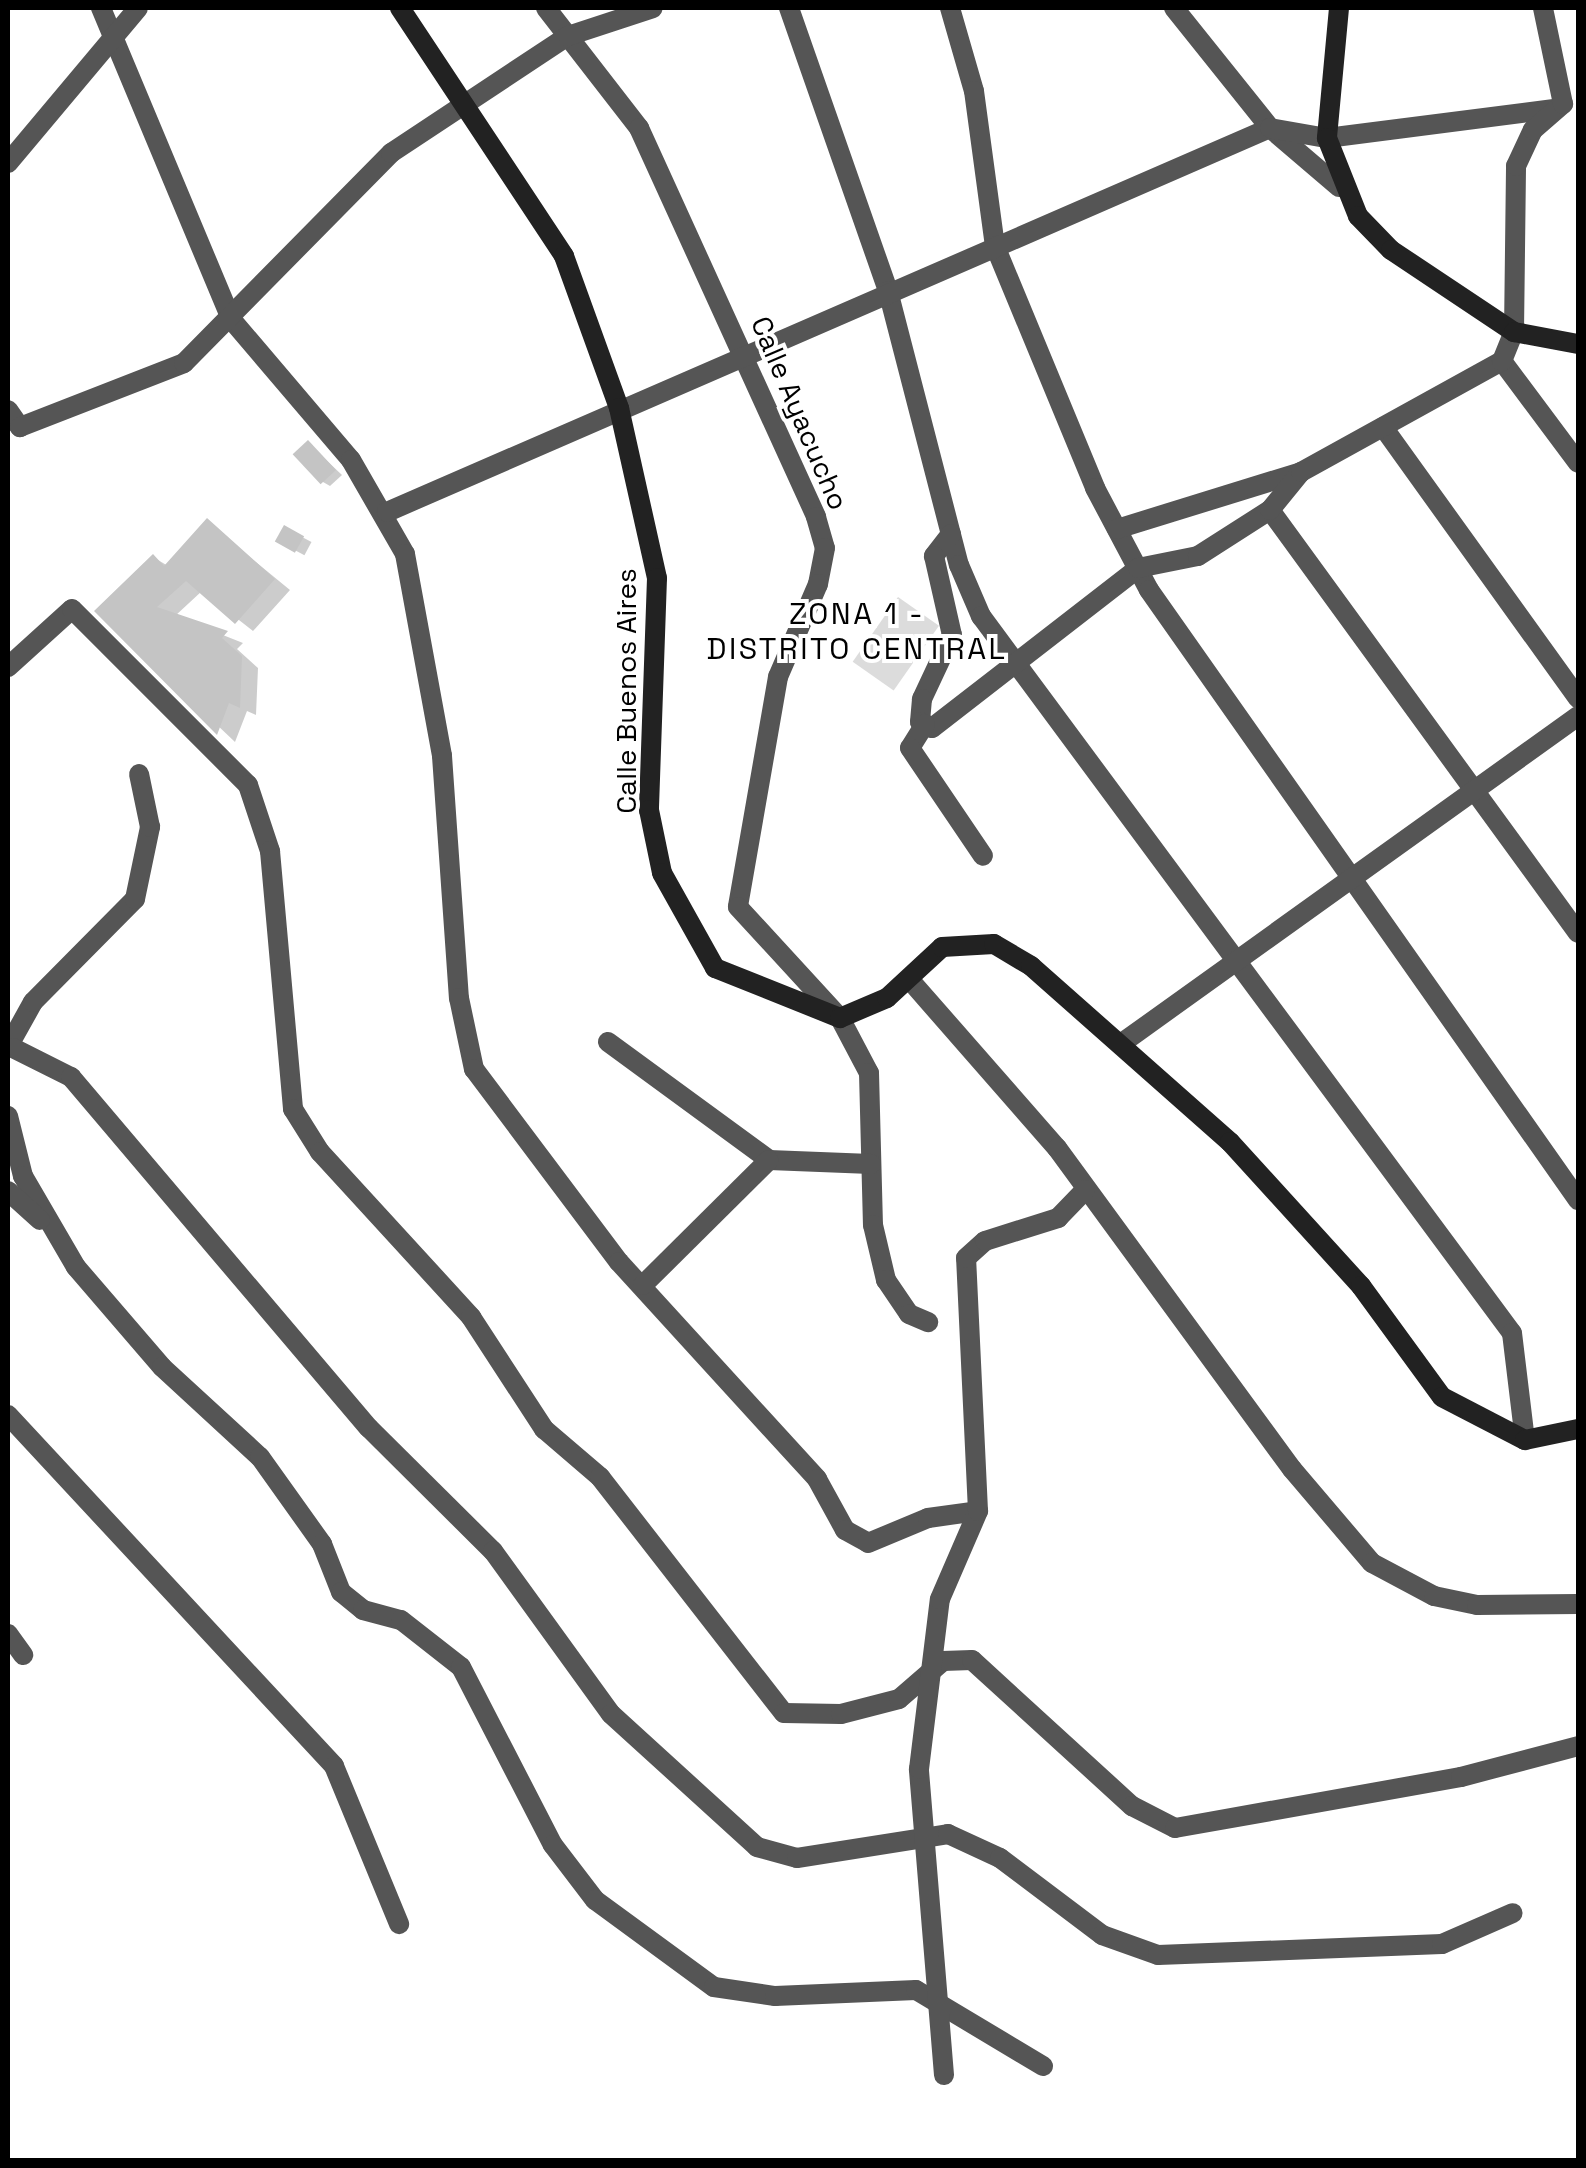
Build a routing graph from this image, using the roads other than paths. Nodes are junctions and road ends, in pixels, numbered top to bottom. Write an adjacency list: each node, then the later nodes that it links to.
1 (100, 8): 12 (street)
2 (138, 8): 12 (street)
3 (400, 8): 14 (street, Calle Buenos Aires)
4 (546, 8): 11 (street, Calle Ayacucho)
5 (654, 8): 11 (street)
6 (790, 8): 20 (street)
7 (950, 8): 19 (street)
8 (1174, 8): 15 (street)
9 (1338, 8): 16 (street)
10 (1544, 8): 13 (street)
11 (568, 36): 14 (street); 24 (street, Calle Ayacucho)
12 (113, 38): 17 (street); 21 (street)
13 (1565, 103): 16 (street); 22 (street)
14 (470, 105): 21 (street); 26 (street, Calle Buenos Aires)
15 (1270, 128): 16 (street); 18 (street); 19 (street)
16 (1327, 138): 18 (street)
17 (8, 164)
18 (1339, 186): 22 (street)
19 (995, 246): 20 (street); 33 (street)
20 (888, 291): 24 (street); 34 (street)
21 (231, 320): 27 (street); 32 (street)
22 (1514, 332): 23 (street); 25 (street)
23 (1578, 344)
24 (745, 352): 26 (street); 48 (street, Calle Ayacucho)
25 (1502, 361): 28 (street); 29 (street)
26 (619, 408): 32 (street); 48 (street, Calle Buenos Aires)
27 (8, 410)
28 (1383, 427): 30 (street); 38 (street)
29 (1578, 463)
30 (1301, 472): 31 (street); 33 (street)
31 (1270, 510): 35 (street); 42 (street)
32 (387, 512): 59 (street)
33 (1117, 529): 35 (street)
34 (951, 534): 36 (street); 40 (street)
35 (1138, 568): 36 (street); 44 (street)
36 (1014, 659): 40 (street); 46 (street)
37 (8, 667): 68 (street)
38 (1578, 698)
39 (1578, 716): 42 (street)
40 (926, 724): 43 (street)
41 (139, 774): 51 (street)
42 (1472, 787): 44 (street); 45 (street)
43 (983, 856)
44 (1355, 873): 46 (street); 57 (street)
45 (1578, 933)
46 (1237, 962): 50 (street); 63 (street)
47 (909, 980): 48 (street); 50 (street); 55 (street)
48 (840, 1018): 54 (street)
49 (608, 1042): 53 (street)
50 (1122, 1043): 63 (street)
51 (10, 1047): 70 (street)
52 (8, 1116): 58 (street)
53 (769, 1160): 54 (street); 59 (street)
54 (871, 1164): 60 (street)
55 (1085, 1190): 64 (street); 65 (street)
56 (8, 1191): 58 (street)
57 (1578, 1200)
58 (49, 1228): 73 (street)
59 (644, 1285): 64 (street)
60 (928, 1322)
61 (8, 1415): 72 (street)
62 (1578, 1429): 63 (street)
63 (1525, 1440)
64 (978, 1511): 68 (street)
65 (1578, 1604)
66 (8, 1634): 67 (street)
67 (23, 1654)
68 (933, 1672): 69 (street); 70 (street)
69 (1578, 1746)
70 (924, 1834): 71 (street); 73 (street)
71 (1513, 1913)
72 (399, 1924)
73 (938, 1998): 74 (street); 75 (street)
74 (1042, 2066)
75 (944, 2075)

